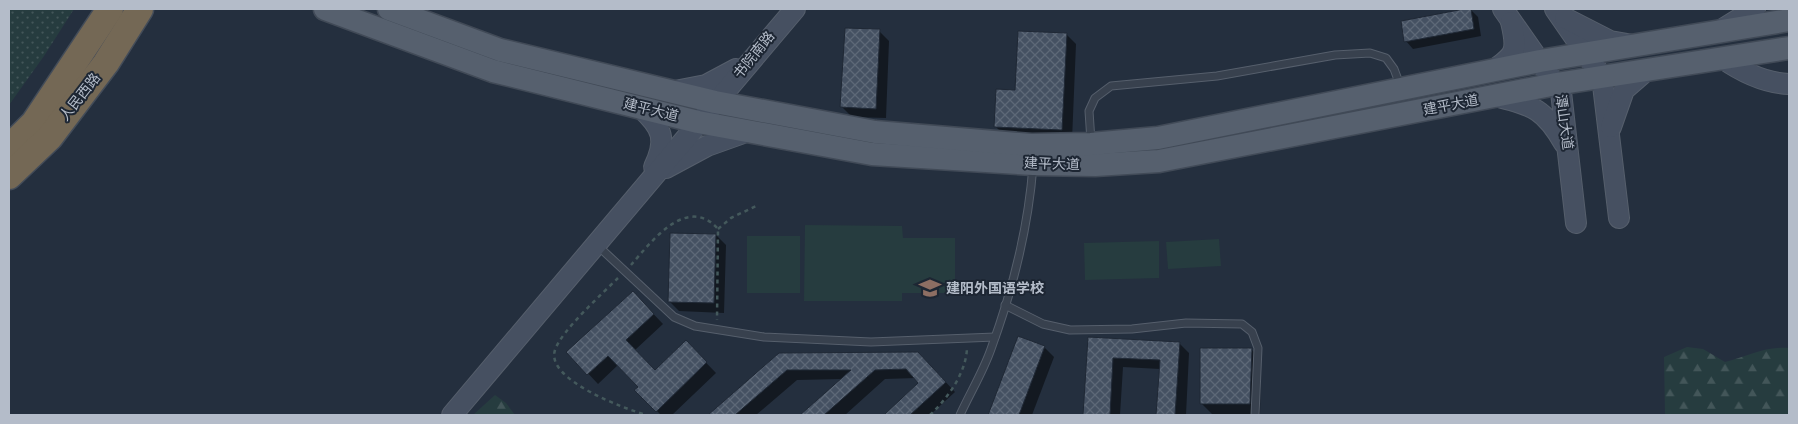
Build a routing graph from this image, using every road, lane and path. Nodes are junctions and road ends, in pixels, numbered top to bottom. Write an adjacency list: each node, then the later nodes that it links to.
1 (110, 9): 32 (highway, 人民西路)
2 (324, 9): 26 (main road, 建平大道)
3 (388, 9): 23 (main road, 建平大道)
4 (1755, 9): 10 (main road)
5 (140, 11): 35 (highway, 人民西路)
6 (790, 11): 15 (main road, 书院南路)
7 (1557, 12): 11 (main road); 13 (main road)
8 (1507, 14): 16 (main road, 潭山大道); 18 (main road)
9 (1789, 20): 10 (main road, 建平大道)
10 (1721, 30): 11 (main road, 建平大道)
11 (1637, 46): 13 (main road, 建平大道)
12 (1789, 48): 14 (main road, 建平大道)
13 (1588, 55): 16 (main road, 建平大道); 19 (main road)
14 (1722, 58): 17 (main road, 建平大道); 21 (main road)
15 (750, 60): 23 (main road); 25 (main road, 书院南路); 27 (main road)
16 (1540, 61): 18 (main road, 建平大道); 20 (main road, 潭山大道)
17 (1647, 70): 19 (main road, 建平大道); 30 (main road)
18 (1492, 71): 22 (main road, 建平大道)
19 (1602, 77): 20 (main road, 建平大道); 30 (main road)
20 (1556, 84): 24 (main road, 建平大道); 33 (main road, 潭山大道)
21 (1789, 84)
22 (1400, 90): 31 (main road, 建平大道); 31 (lane)
23 (668, 91): 25 (main road, 建平大道)
24 (1495, 96): 33 (main road); 34 (main road, 建平大道)
25 (715, 102): 27 (main road, 建平大道); 28 (main road, 书院南路)
26 (641, 108): 28 (main road, 建平大道); 36 (main road)
27 (767, 112): 31 (main road, 建平大道)
28 (698, 122): 29 (main road, 建平大道); 36 (main road, 书院南路)
29 (749, 131): 34 (main road, 建平大道); 36 (main road)
30 (1609, 136): 38 (main road)
31 (1091, 144)
32 (9, 148)
33 (1568, 149): 39 (main road, 潭山大道)
34 (1034, 164): 43 (lane)
35 (9, 176)
36 (649, 178): 41 (main road)
37 (758, 205): 40 (path)
38 (1619, 218)
39 (1576, 223)
40 (718, 229): 42 (path); 44 (path)
41 (596, 245): 42 (lane); 47 (main road)
42 (624, 272): 44 (lane); 48 (path)
43 (1005, 305): 45 (lane); 51 (lane)
44 (716, 329): 46 (lane)
45 (995, 337): 46 (lane); 50 (lane)
46 (967, 339): 49 (path)
47 (452, 415)
48 (646, 415)
49 (930, 415)
50 (960, 415)
51 (1255, 415)

